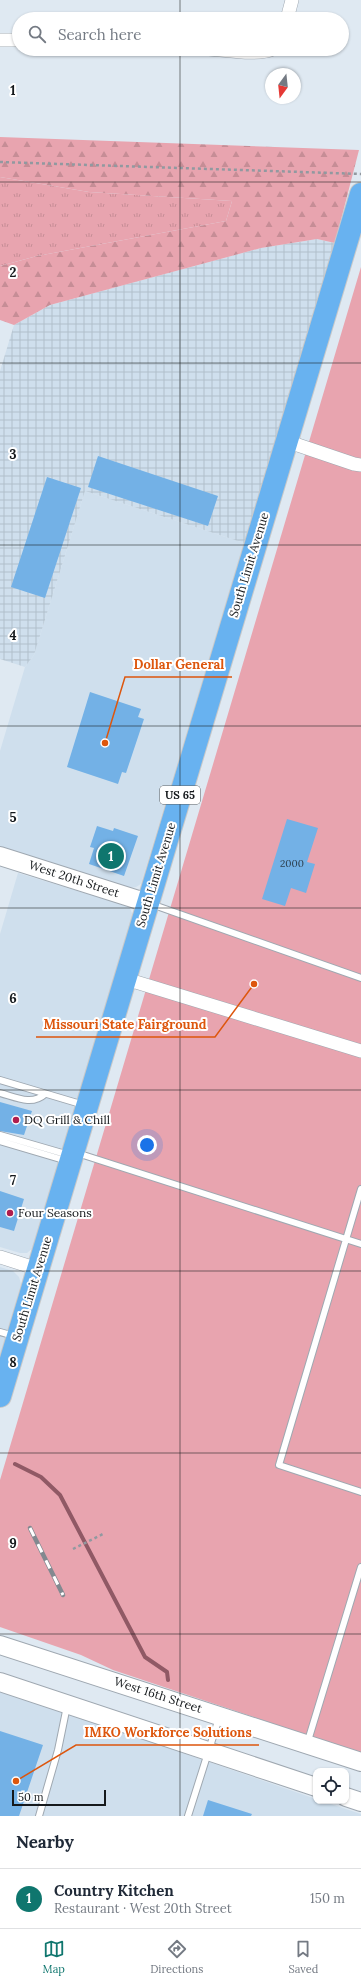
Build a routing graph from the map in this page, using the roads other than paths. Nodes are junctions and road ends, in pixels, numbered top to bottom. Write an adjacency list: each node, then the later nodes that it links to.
1 (292, 0): 2 (street)
2 (289, 12)
3 (0, 40): 4 (street)
4 (12, 40)
5 (361, 194): 6 (highway, South Limit Avenue / US 65)
6 (286, 441): 7 (street); 9 (highway, South Limit Avenue / US 65)
7 (361, 465)
8 (0, 856): 9 (main road, West 20th Street)
9 (148, 903): 10 (lane); 11 (highway, South Limit Avenue / US 65)
10 (361, 978)
11 (126, 979): 12 (street); 16 (highway, South Limit Avenue / US 65)
12 (361, 1051)
13 (0, 1080): 15 (lane)
14 (0, 1093): 15 (lane)
15 (44, 1094): 16 (lane)
16 (87, 1106): 19 (highway, South Limit Avenue / US 65)
17 (0, 1135): 19 (lane)
18 (0, 1141): 19 (lane)
19 (72, 1157): 21 (lane); 24 (highway, South Limit Avenue / US 65)
20 (361, 1189): 21 (lane)
21 (346, 1239): 22 (lane); 27 (lane)
22 (361, 1244)
23 (0, 1257): 24 (street)
24 (38, 1269): 25 (highway, South Limit Avenue / US 65)
25 (9, 1335): 26 (highway, South Limit Avenue / US 65)
26 (0, 1395)
27 (361, 1492)
28 (361, 1567): 33 (lane)
29 (0, 1645): 32 (main road, West 16th Street)
30 (0, 1682): 31 (main road)
31 (67, 1704): 34 (main road); 39 (lane)
32 (220, 1715): 33 (main road, West 16th Street); 34 (lane)
33 (307, 1744): 35 (main road, West 16th Street)
34 (208, 1750): 36 (main road); 40 (lane)
35 (361, 1762)
36 (313, 1785)
37 (349, 1798): 38 (main road)
38 (361, 1802)
39 (39, 1816)
40 (188, 1816)

